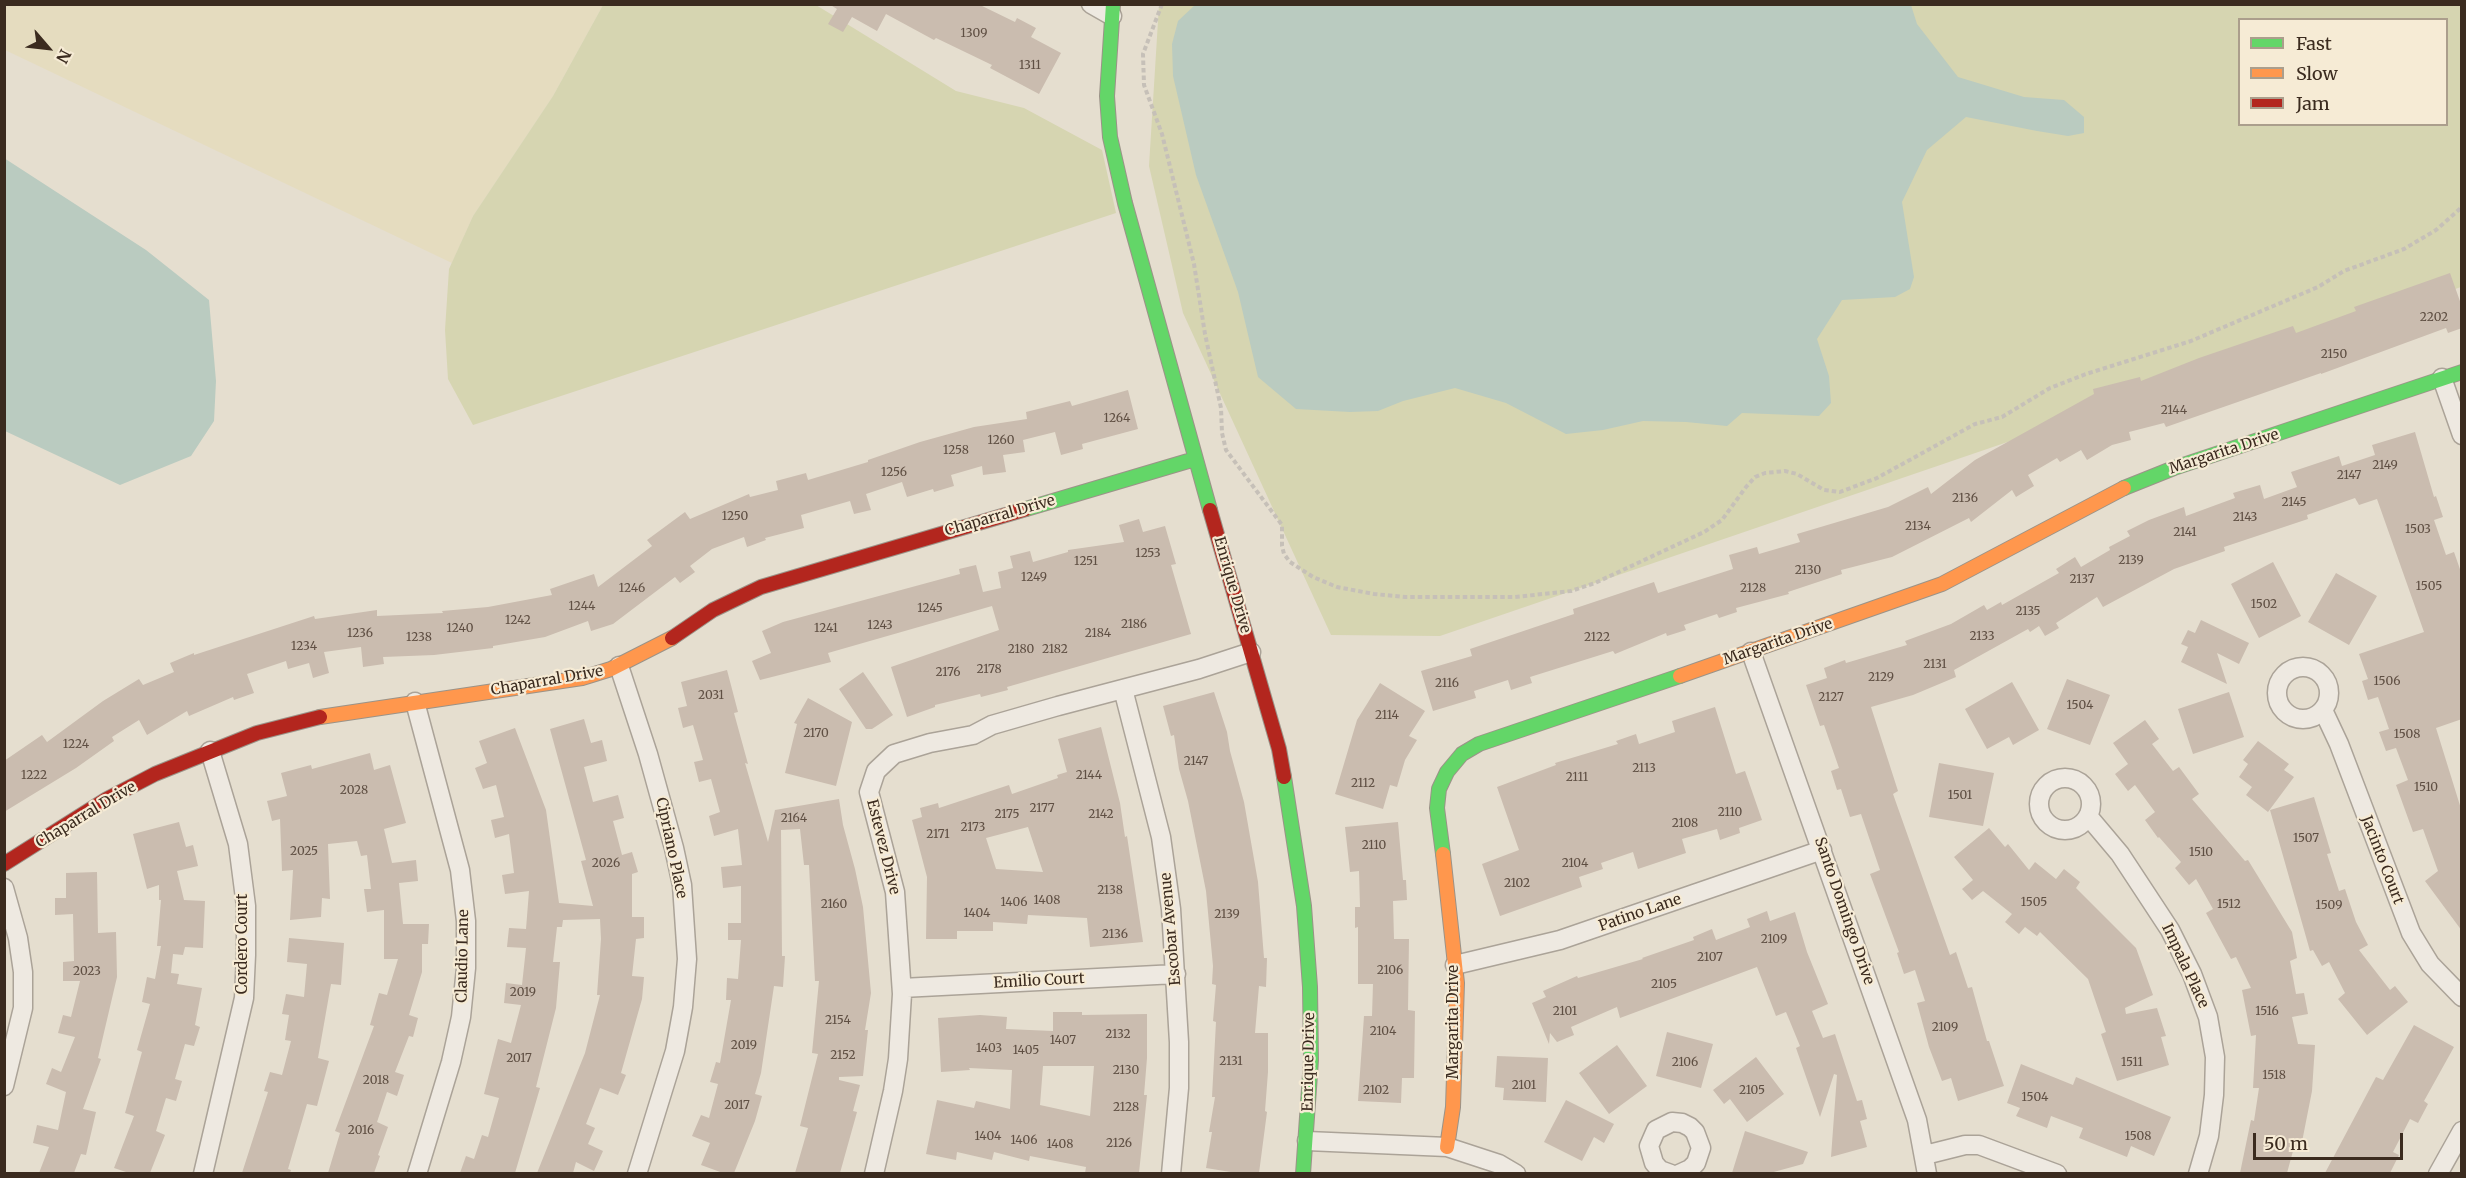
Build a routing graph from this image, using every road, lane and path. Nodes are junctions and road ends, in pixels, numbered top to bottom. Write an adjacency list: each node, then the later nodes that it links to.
1 (1091, 4): 3 (street)
2 (1162, 4): 4 (path)
3 (1112, 10): 8 (street, Enrique Drive)
4 (2462, 207)
5 (2462, 372): 6 (street, Margarita Drive)
6 (2442, 378): 7 (street); 10 (street, Margarita Drive)
7 (2462, 435)
8 (1195, 459): 9 (street, Enrique Drive); 11 (street, Chaparral Drive)
9 (1251, 652): 12 (street, Estevez Drive); 26 (street, Enrique Drive)
10 (1751, 652): 17 (street, Santo Domingo Drive); 20 (street, Margarita Drive)
11 (619, 666): 13 (street, Chaparral Drive); 32 (street, Cipriano Place)
12 (1123, 689): 21 (street, Escobar Avenue); 22 (street, Estevez Drive)
13 (415, 702): 15 (street, Chaparral Drive); 31 (street, Claudio Lane)
14 (2323, 710): 23 (street, Jacinto Court)
15 (210, 751): 18 (street, Chaparral Drive); 30 (street, Cordero Court)
16 (2088, 816): 39 (street, Impala Place)
17 (1822, 849): 20 (street, Patino Lane); 28 (street, Santo Domingo Drive)
18 (4, 864)
19 (4, 888): 24 (street)
20 (1455, 964): 27 (street, Margarita Drive)
21 (1176, 974): 22 (street, Emilio Court); 34 (street, Escobar Avenue)
22 (902, 988): 33 (street, Estevez Drive)
23 (2462, 997)
24 (4, 1086)
25 (2462, 1131): 40 (street)
26 (1307, 1141): 27 (street); 35 (street, Enrique Drive)
27 (1447, 1147): 36 (street)
28 (1926, 1164): 38 (street)
29 (1663, 1172): 37 (street)
30 (202, 1173)
31 (417, 1173)
32 (637, 1173)
33 (874, 1173)
34 (1171, 1173)
35 (1303, 1173)
36 (1516, 1173)
37 (1679, 1173)
38 (2057, 1173)
39 (2198, 1173)
40 (2438, 1173)

